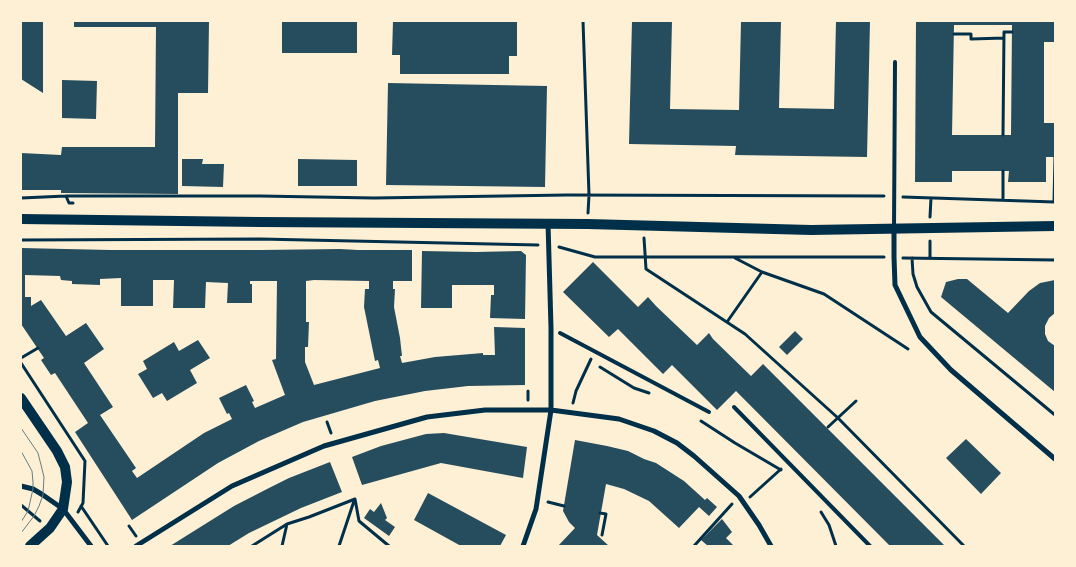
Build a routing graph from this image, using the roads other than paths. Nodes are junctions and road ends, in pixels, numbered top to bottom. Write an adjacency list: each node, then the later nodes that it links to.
1 (895, 62): 5 (lane)
2 (21, 219): 3 (main road)
3 (548, 223): 5 (main road); 9 (street)
4 (1055, 226): 5 (main road)
5 (894, 228): 11 (street)
6 (560, 333): 10 (lane)
7 (21, 398): 13 (main road)
8 (734, 406): 19 (lane)
9 (551, 410): 16 (street); 17 (street); 18 (street)
10 (709, 412)
11 (1055, 459)
12 (21, 486): 13 (street)
13 (63, 509): 14 (main road); 15 (street)
14 (30, 546)
15 (91, 546)
16 (136, 546)
17 (523, 546)
18 (771, 546)
19 (870, 546)

